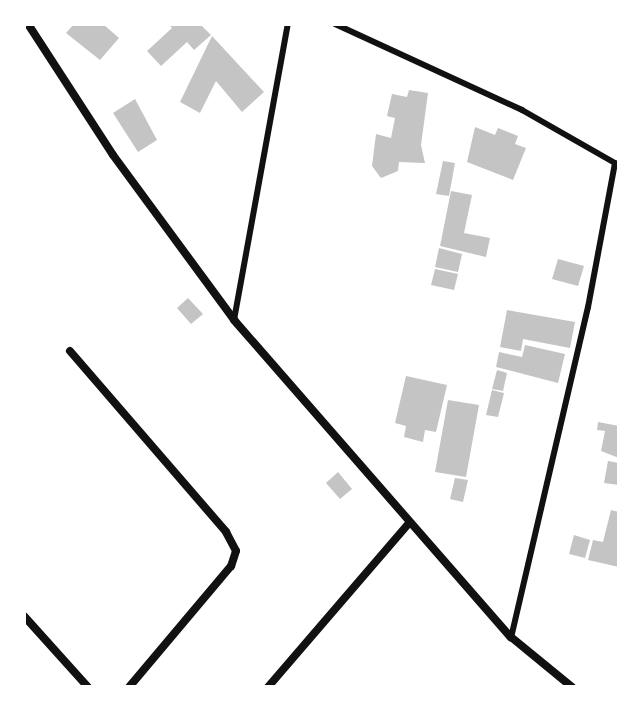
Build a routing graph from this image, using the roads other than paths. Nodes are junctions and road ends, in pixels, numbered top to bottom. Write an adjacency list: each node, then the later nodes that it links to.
1 (28, 24): 4 (street)
2 (288, 24): 4 (lane)
3 (335, 24): 8 (lane)
4 (234, 320): 6 (street)
5 (70, 351): 10 (street)
6 (409, 523): 8 (street); 11 (street)
7 (24, 616): 9 (street)
8 (511, 637): 12 (street)
9 (88, 687)
10 (129, 687)
11 (268, 687)
12 (572, 687)

